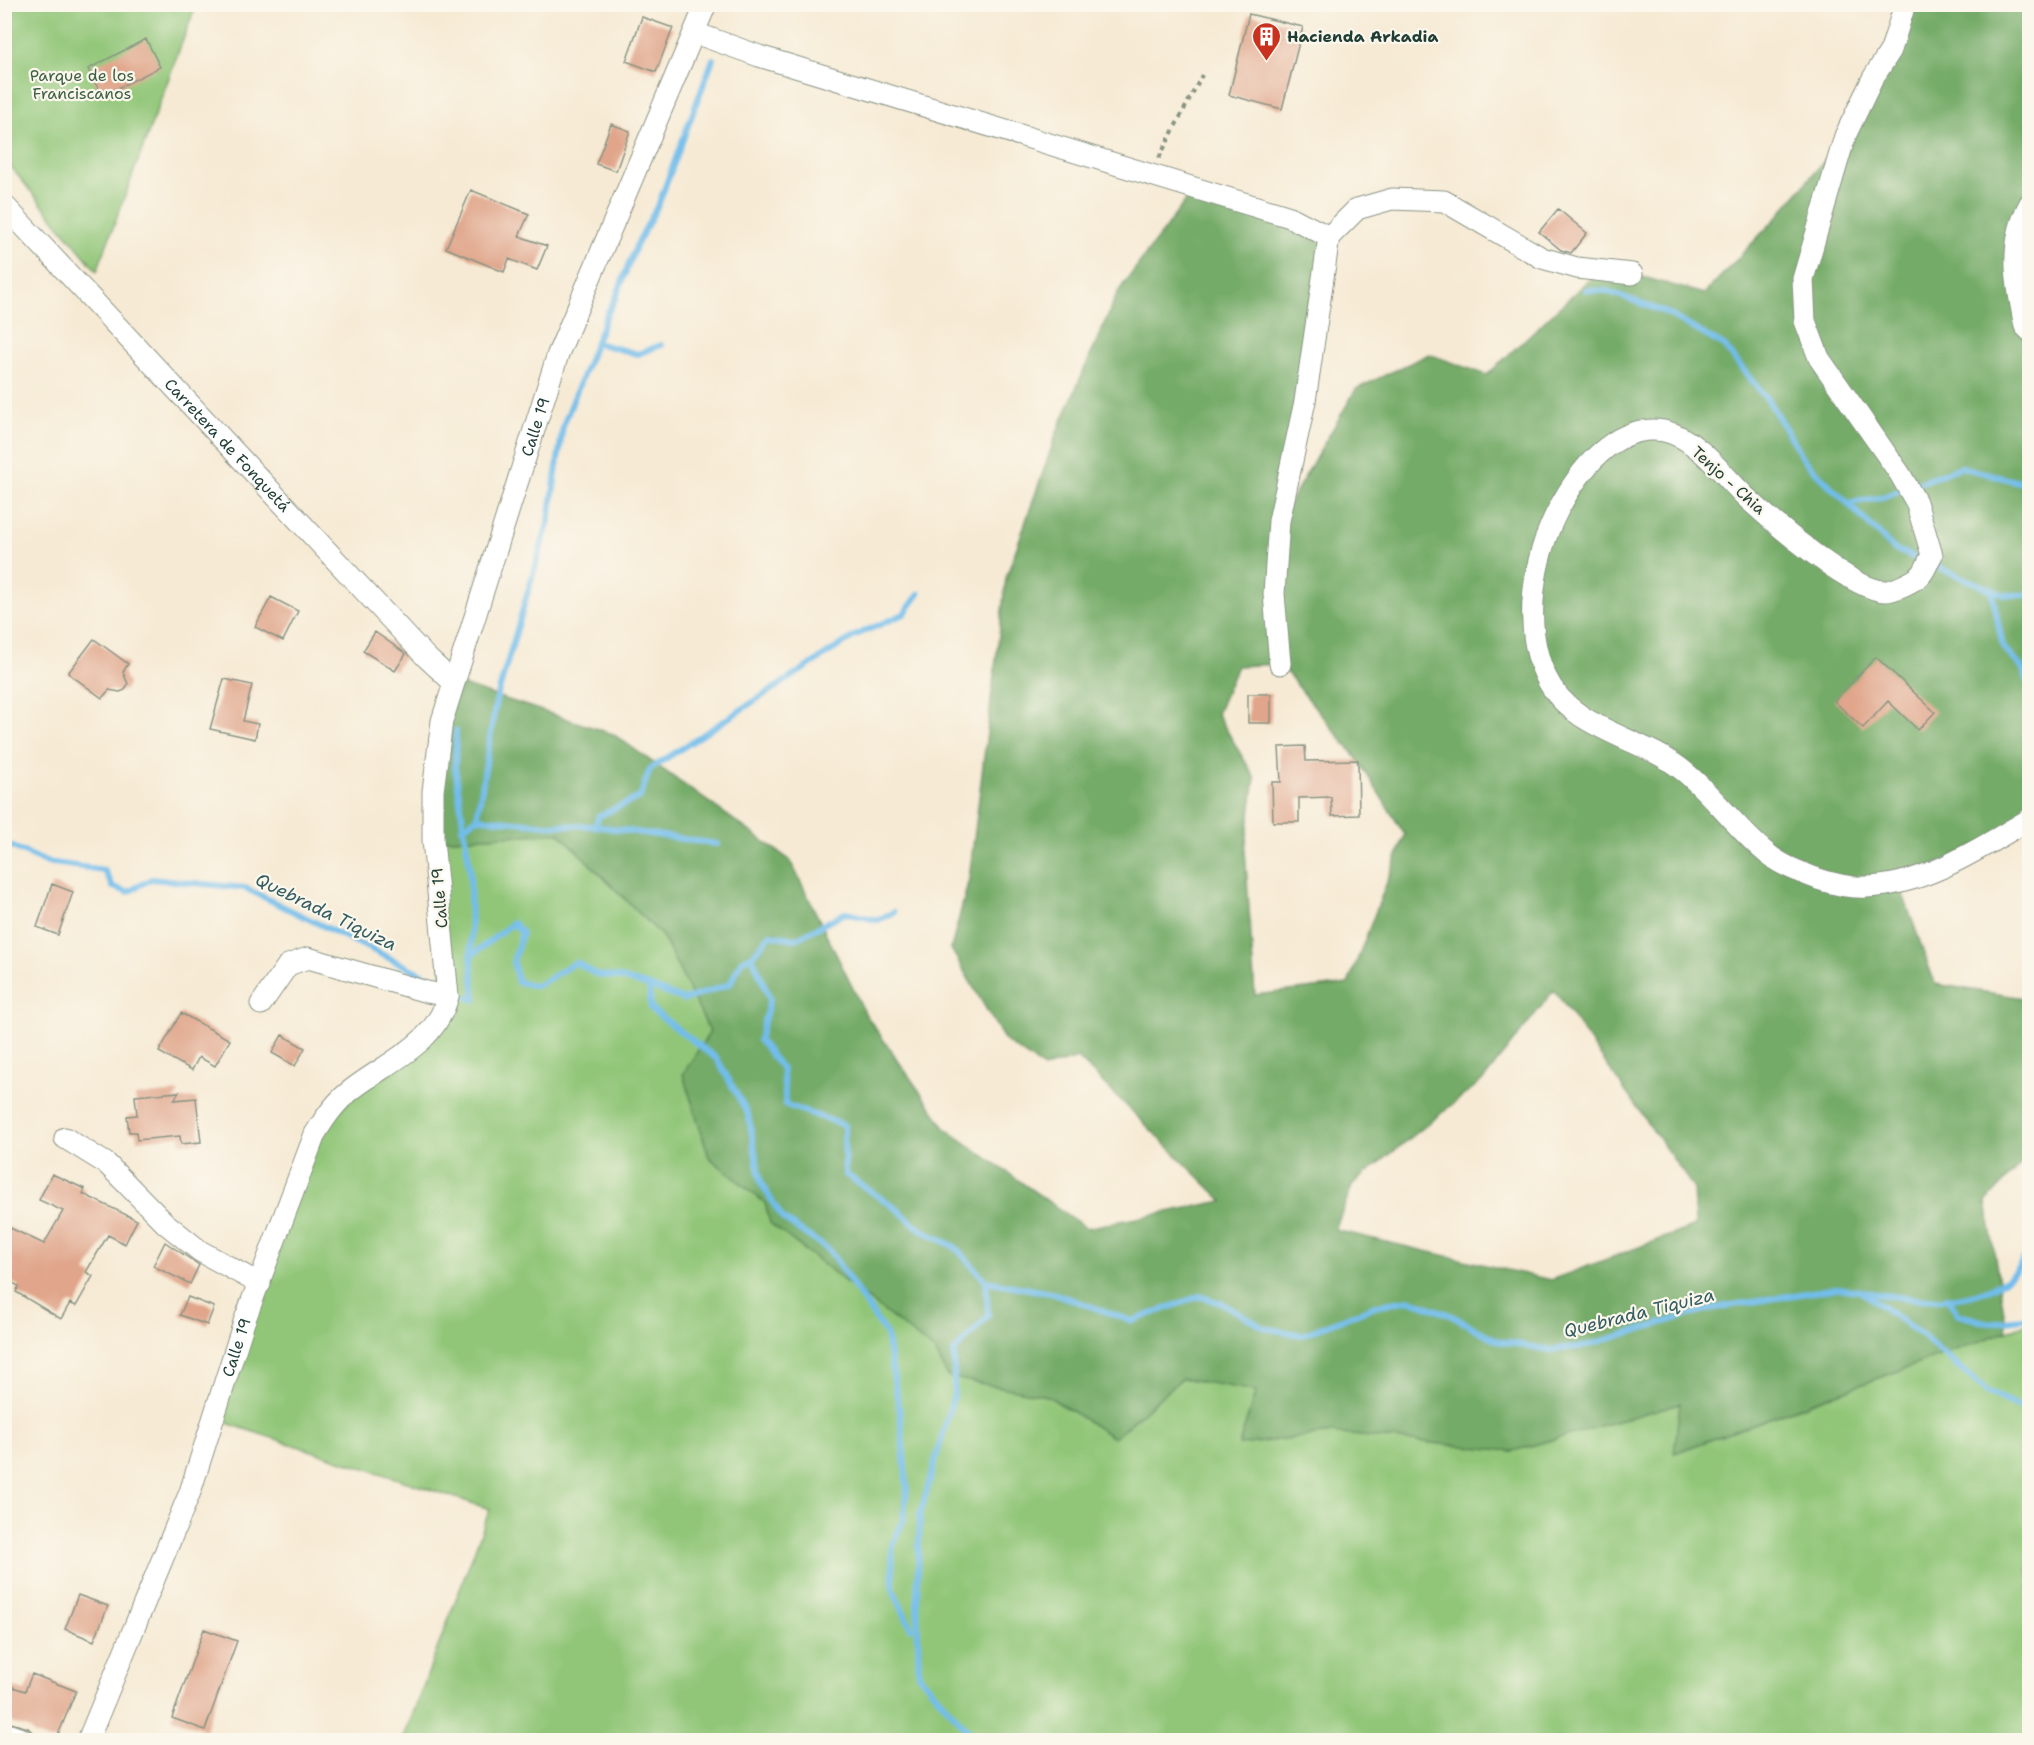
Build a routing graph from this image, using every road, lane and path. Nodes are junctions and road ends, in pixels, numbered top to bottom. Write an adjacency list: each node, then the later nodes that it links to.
1 (706, 4): 3 (street, Calle 19)
2 (1905, 4): 13 (street, Tenjo - Chia)
3 (695, 33): 5 (street); 12 (street, Calle 19)
4 (1202, 75): 5 (path)
5 (1150, 174): 8 (street)
6 (2030, 203): 10 (street)
7 (4, 205): 12 (street, Carretera de Fonquetá)
8 (1329, 237): 9 (street); 11 (street)
9 (1632, 274)
10 (2030, 332)
11 (1280, 663)
12 (453, 682): 14 (street, Calle 19)
13 (2030, 819)
14 (448, 996): 15 (street); 17 (street, Calle 19)
15 (261, 1004)
16 (65, 1138): 17 (street)
17 (260, 1284): 20 (street, Calle 19)
18 (4, 1733): 19 (street)
19 (24, 1740)
20 (88, 1740)

